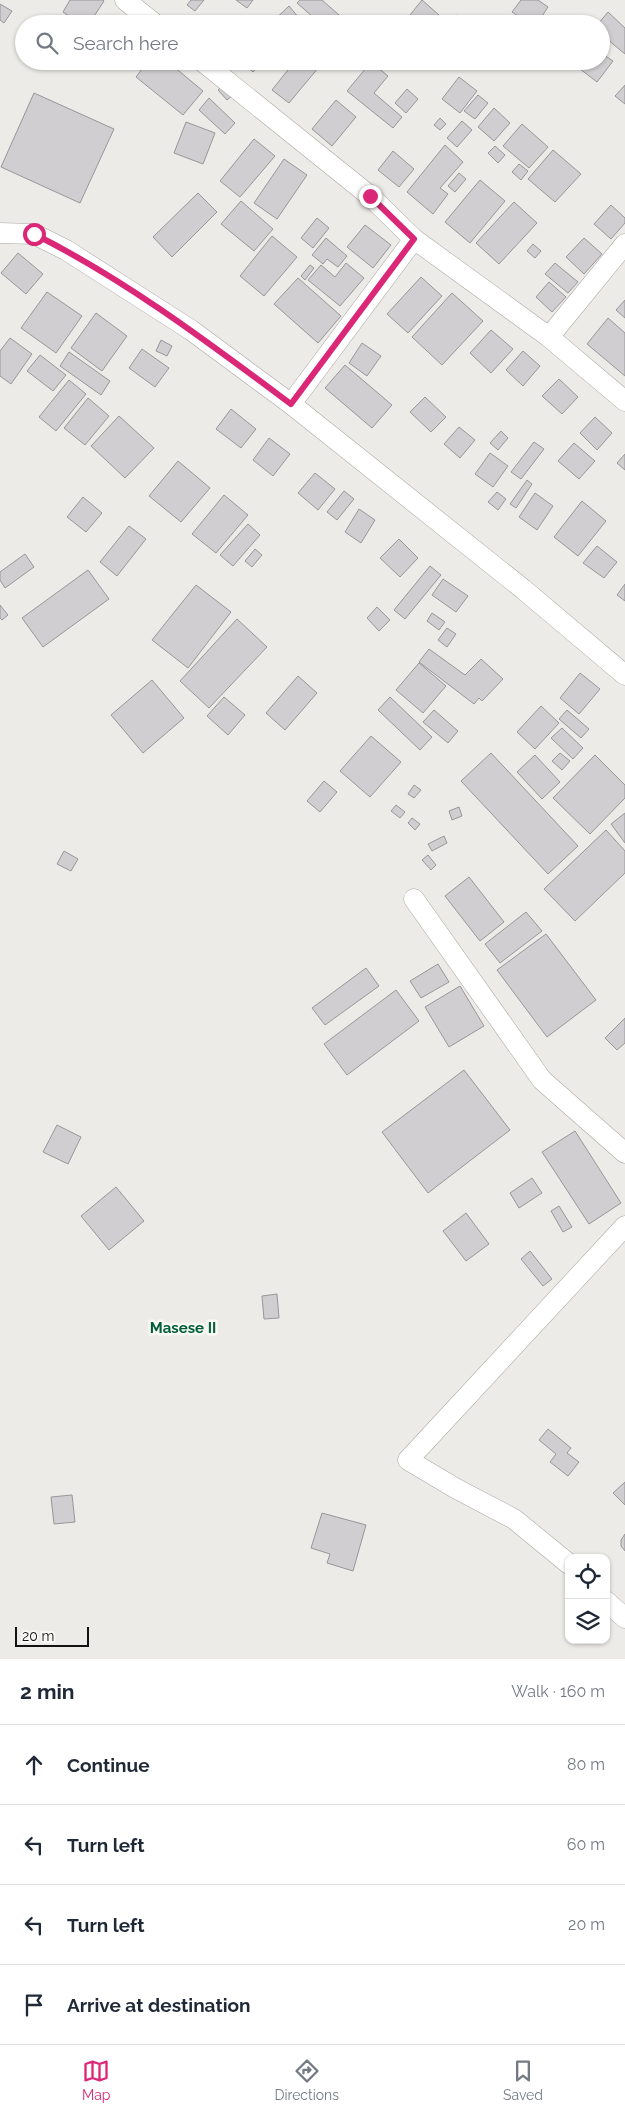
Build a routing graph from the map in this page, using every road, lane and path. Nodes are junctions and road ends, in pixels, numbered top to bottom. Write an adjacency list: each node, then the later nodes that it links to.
1 (125, 0): 2 (street)
2 (144, 15)
3 (213, 70): 5 (street)
4 (0, 233): 9 (street)
5 (414, 239): 7 (street); 9 (street)
6 (625, 244): 7 (street)
7 (549, 337): 8 (street)
8 (625, 401)
9 (291, 404): 10 (street)
10 (625, 675)
11 (414, 899): 12 (street)
12 (625, 1154)
13 (625, 1226): 14 (street)
14 (565, 1561)
15 (610, 1605): 16 (street)
16 (625, 1618)

